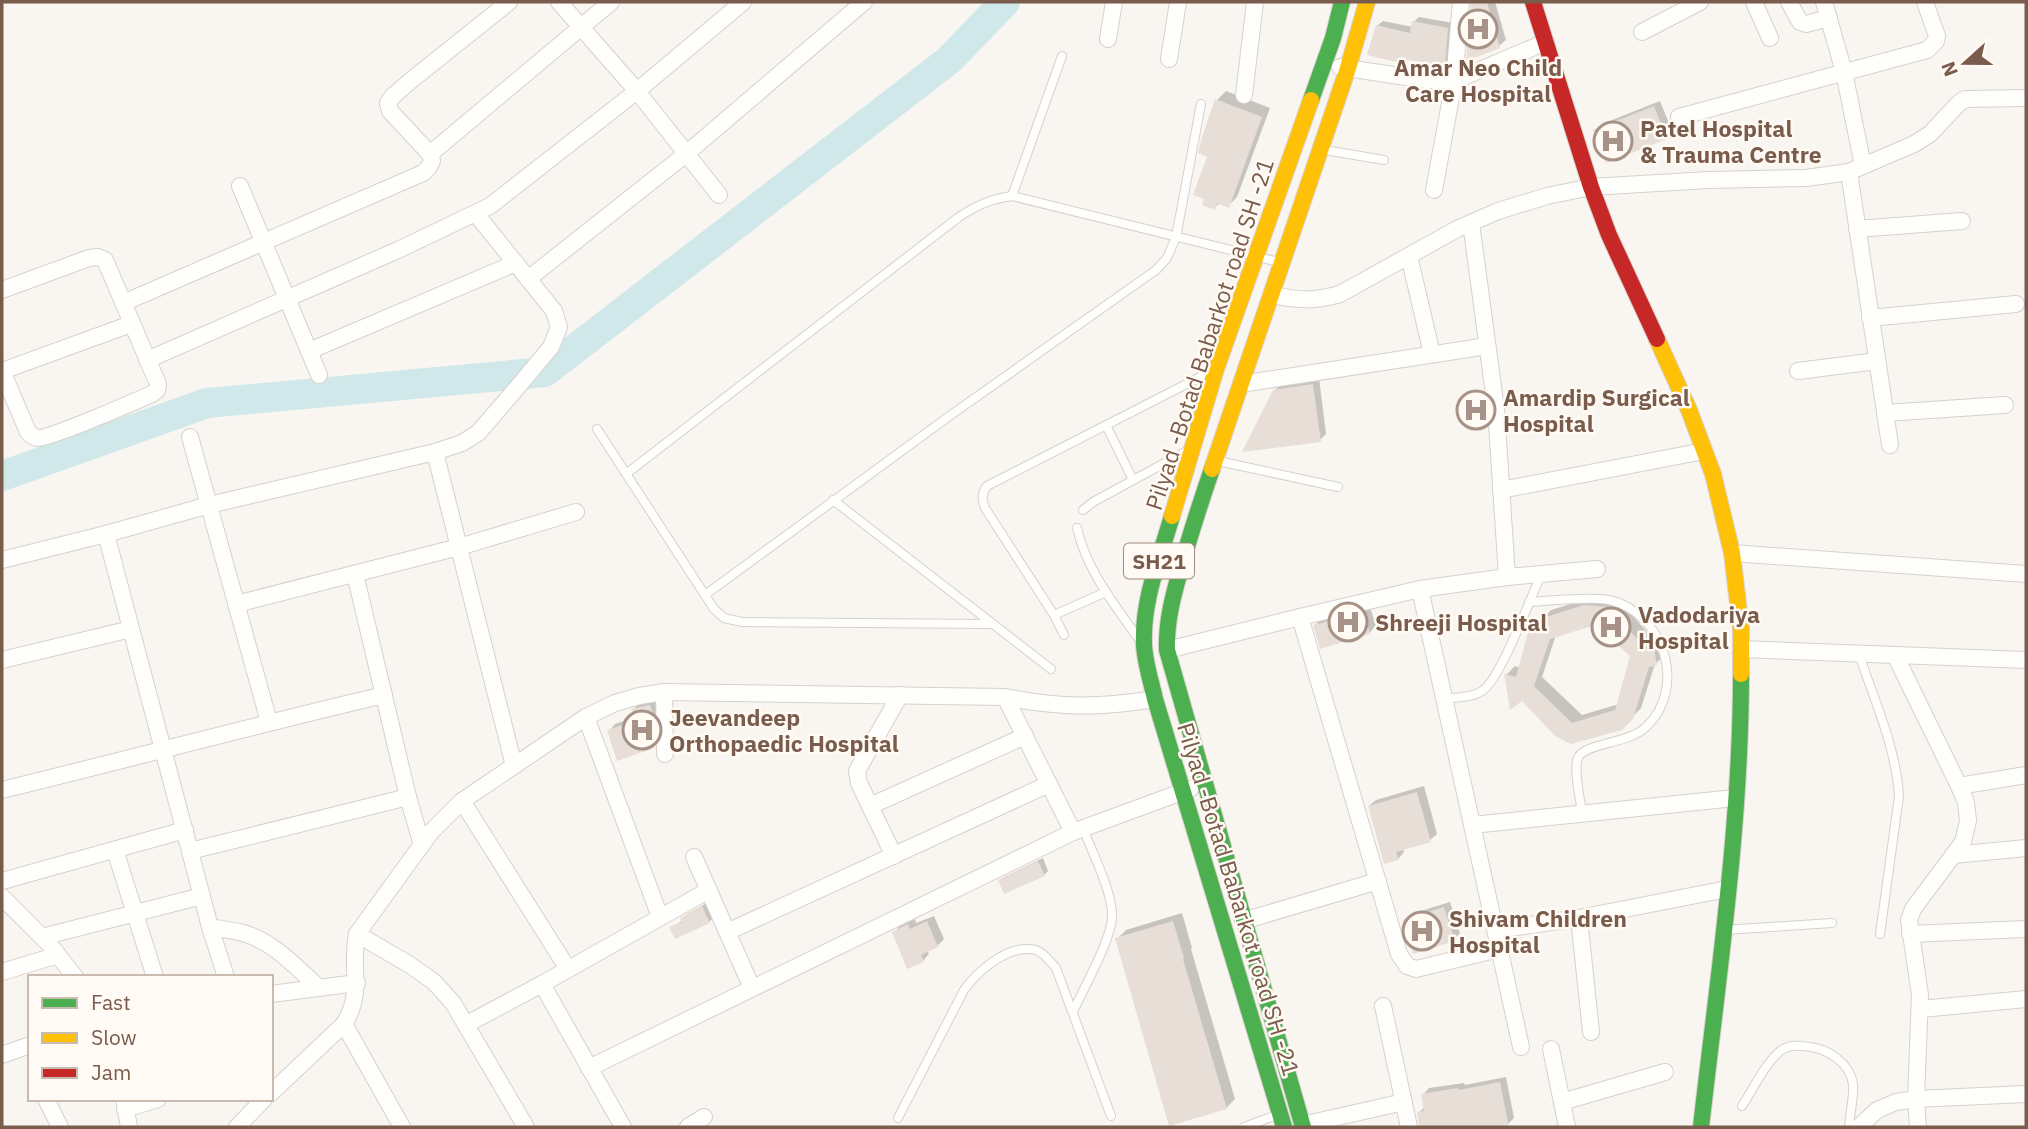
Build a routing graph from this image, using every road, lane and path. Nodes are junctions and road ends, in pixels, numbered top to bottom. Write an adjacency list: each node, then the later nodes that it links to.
1 (509, 2): 36 (street)
2 (559, 2): 19 (street)
3 (611, 2): 19 (street)
4 (743, 2): 30 (street)
5 (864, 2): 37 (street)
6 (1114, 2): 22 (street)
7 (1178, 2): 25 (street)
8 (1255, 2): 31 (street)
9 (1342, 2): 26 (main road, Pilyad -Botad Babarkot road SH -21 / SH21)
10 (1367, 2): 27 (main road, Pilyad -Botad Babarkot road SH -21 / SH21)
11 (1461, 2): 29 (street)
12 (1533, 2): 23 (main road)
13 (1700, 2): 20 (street)
14 (1754, 2): 21 (street)
15 (1789, 2): 18 (street)
16 (1824, 2): 18 (street)
17 (1925, 2): 28 (street)
18 (1829, 18): 28 (street)
19 (580, 27): 30 (street); 36 (street)
20 (1642, 32)
21 (1770, 38)
22 (1108, 39)
23 (1546, 41): 29 (street); 41 (main road)
24 (1062, 56): 44 (lane)
25 (1169, 59)
26 (1324, 65): 27 (street); 52 (main road, Pilyad -Botad Babarkot road SH -21 / SH21)
27 (1348, 68): 29 (street); 35 (main road, Pilyad -Botad Babarkot road SH -21 / SH21)
28 (1844, 72): 34 (street); 39 (street)
29 (1454, 81): 42 (street)
30 (637, 91): 37 (street); 45 (street)
31 (1244, 95)
32 (2026, 98): 39 (street)
33 (1201, 104): 49 (lane)
34 (1679, 117)
35 (1321, 149): 38 (lane); 54 (main road, Pilyad -Botad Babarkot road SH -21 / SH21)
36 (430, 154): 50 (street)
37 (686, 154): 43 (street); 55 (street)
38 (1384, 160)
39 (1856, 169): 41 (street); 48 (street)
40 (240, 186): 50 (street)
41 (1591, 187): 47 (street); 80 (main road)
42 (1434, 190)
43 (719, 195)
44 (1012, 196): 49 (lane); 83 (lane)
45 (476, 214): 53 (street); 58 (street)
46 (1962, 221): 48 (street)
47 (1471, 223): 51 (street); 63 (street)
48 (1857, 229): 61 (street)
49 (1175, 237): 52 (lane); 87 (lane)
50 (264, 243): 58 (street); 59 (street)
51 (1409, 256): 57 (street); 65 (street)
52 (1255, 258): 54 (lane); 68 (main road, Pilyad -Botad Babarkot road SH -21 / SH21)
53 (516, 263): 55 (street); 64 (street)
54 (1282, 263): 57 (main road, Pilyad -Botad Babarkot road SH -21 / SH21)
55 (528, 279): 81 (street)
56 (2, 290): 59 (street)
57 (1271, 295): 72 (main road, Pilyad -Botad Babarkot road SH -21 / SH21)
58 (287, 299): 64 (street); 66 (street)
59 (123, 303): 62 (street)
60 (2016, 304): 61 (street)
61 (1870, 318): 67 (street)
62 (131, 324): 66 (street); 69 (street)
63 (1488, 346): 65 (street); 86 (street)
64 (309, 351): 71 (street)
65 (1432, 354): 72 (street)
66 (147, 360): 69 (street)
67 (1877, 361): 70 (street); 74 (street)
68 (1222, 366): 75 (lane); 79 (main road, Pilyad -Botad Babarkot road SH -21 / SH21)
69 (2, 371)
70 (1798, 371)
71 (319, 375)
72 (1241, 384): 82 (main road, Pilyad -Botad Babarkot road SH -21 / SH21)
73 (2005, 405): 74 (street)
74 (1885, 413): 78 (street)
75 (1106, 425): 84 (lane); 106 (lane)
76 (597, 429): 83 (lane)
77 (190, 437): 88 (street)
78 (1890, 445)
79 (1194, 447): 84 (lane); 111 (main road, Pilyad -Botad Babarkot road SH -21 / SH21)
80 (1704, 451): 86 (street); 94 (main road)
81 (435, 452): 88 (street); 93 (street)
82 (1215, 461): 85 (lane); 113 (main road, Pilyad -Botad Babarkot road SH -21 / SH21)
83 (626, 474): 103 (lane)
84 (1133, 480): 89 (lane)
85 (1338, 487)
86 (1501, 490): 100 (street)
87 (834, 500): 103 (lane); 108 (lane)
88 (209, 505): 92 (street); 105 (street)
89 (1083, 510)
90 (576, 512): 93 (street)
91 (1077, 528): 102 (lane)
92 (106, 534): 95 (street); 109 (street)
93 (459, 547): 97 (street); 130 (street)
94 (1732, 553): 98 (street); 112 (main road)
95 (2, 560)
96 (1597, 569): 99 (street)
97 (355, 573): 105 (street); 120 (street)
98 (2026, 574)
99 (1541, 575): 100 (street); 104 (lane)
100 (1507, 577): 101 (street)
101 (1420, 589): 107 (street); 124 (street)
102 (1106, 592): 106 (lane); 111 (lane)
103 (705, 595): 108 (lane)
104 (1529, 602): 124 (lane); 141 (lane)
105 (236, 604): 126 (street)
106 (1054, 615): 110 (lane)
107 (1300, 617): 113 (street); 153 (street)
108 (991, 624): 118 (lane)
109 (131, 629): 116 (street); 128 (street)
110 (1064, 635)
111 (1144, 648): 123 (main road, Pilyad -Botad Babarkot road SH -21 / SH21)
112 (1741, 649): 114 (street); 138 (main road)
113 (1167, 650): 133 (main road, Pilyad -Botad Babarkot road SH -21 / SH21)
114 (1859, 653): 115 (street); 169 (lane)
115 (1895, 655): 117 (street); 134 (street)
116 (2, 660)
117 (2026, 660)
118 (1051, 669)
119 (664, 692): 121 (street); 125 (street); 129 (street)
120 (384, 695): 126 (street); 137 (street)
121 (900, 695): 122 (street); 140 (street)
122 (1006, 697): 123 (street); 127 (street)
123 (1155, 699): 136 (main road, Pilyad -Botad Babarkot road SH -21 / SH21)
124 (1444, 699): 142 (street)
125 (586, 717): 130 (street); 159 (street)
126 (269, 722): 128 (street)
127 (1025, 736): 132 (street); 140 (street)
128 (164, 751): 135 (street); 143 (street)
129 (665, 754)
130 (514, 766): 139 (street)
131 (2026, 775): 134 (street)
132 (1049, 784): 144 (street); 150 (street)
133 (1204, 786): 136 (street); 161 (main road, Pilyad -Botad Babarkot road SH -21 / SH21)
134 (1959, 786): 149 (street)
135 (2, 790)
136 (1182, 791): 144 (street); 210 (main road, Pilyad -Botad Babarkot road SH -21 / SH21)
137 (408, 797): 145 (street); 148 (street)
138 (1735, 798): 141 (street); 154 (main road)
139 (462, 801): 145 (street); 174 (street)
140 (870, 806): 150 (street)
141 (1583, 814): 142 (street)
142 (1472, 825): 165 (street)
143 (184, 830): 147 (street); 148 (street)
144 (1078, 830): 182 (street); 187 (lane)
145 (422, 845): 168 (street)
146 (2026, 848): 149 (street)
147 (115, 850): 152 (street); 158 (street)
148 (190, 851): 156 (street)
149 (1953, 855): 170 (street)
150 (894, 856): 167 (street)
151 (694, 857): 155 (street)
152 (2, 881)
153 (1378, 881): 161 (street); 172 (street)
154 (1727, 889): 160 (street); 166 (main road)
155 (709, 890): 159 (street); 167 (street)
156 (202, 895): 158 (street); 163 (street)
157 (2, 897): 171 (street)
158 (135, 913): 171 (street); 177 (street)
159 (660, 917): 174 (street)
160 (1579, 919): 165 (street); 190 (street)
161 (1243, 921): 211 (main road, Pilyad -Botad Babarkot road SH -21 / SH21)
162 (1832, 923): 166 (lane)
163 (210, 927): 178 (street); 181 (street)
164 (2026, 929): 170 (street)
165 (1495, 930): 172 (street)
166 (1723, 930): 222 (main road)
167 (727, 932): 182 (street)
168 (357, 934): 179 (street); 189 (street)
169 (1880, 934)
170 (1910, 934): 186 (street)
171 (42, 937): 173 (street)
172 (1499, 949): 192 (street)
173 (58, 956): 175 (street); 176 (street)
174 (568, 969): 180 (street)
175 (2, 972)
176 (73, 975)
177 (154, 975)
178 (225, 975)
179 (357, 983): 181 (street); 188 (street)
180 (542, 984): 189 (street); 195 (street)
181 (318, 987): 183 (street)
182 (752, 988): 195 (street)
183 (273, 994)
184 (2026, 999): 186 (street)
185 (1383, 1006): 203 (street)
186 (1921, 1009): 199 (street)
187 (1073, 1012): 207 (lane); 209 (lane)
188 (344, 1024): 197 (street); 215 (street)
189 (467, 1024): 216 (street)
190 (1591, 1032)
191 (28, 1047): 194 (street)
192 (1521, 1047)
193 (1551, 1049): 204 (street)
194 (2, 1055)
195 (589, 1068): 217 (street)
196 (1665, 1072): 204 (street)
197 (273, 1090)
198 (2026, 1094): 199 (street)
199 (1916, 1099): 224 (street); 225 (street)
200 (47, 1101): 212 (street)
201 (144, 1101): 205 (street)
202 (261, 1101): 214 (street)
203 (1404, 1102): 211 (street); 220 (street)
204 (1562, 1102): 221 (street)
205 (124, 1104): 213 (street)
206 (1742, 1106): 223 (lane)
207 (1111, 1116)
208 (704, 1118): 218 (street)
209 (898, 1118)
210 (1282, 1121): 219 (lane)
211 (1303, 1126)
212 (60, 1127)
213 (129, 1127)
214 (237, 1127)
215 (402, 1127)
216 (526, 1127)
217 (623, 1127)
218 (688, 1127)
219 (1244, 1127)
220 (1409, 1127)
221 (1567, 1127)
222 (1702, 1127)
223 (1849, 1127)
224 (1859, 1127)
225 (1918, 1127)

